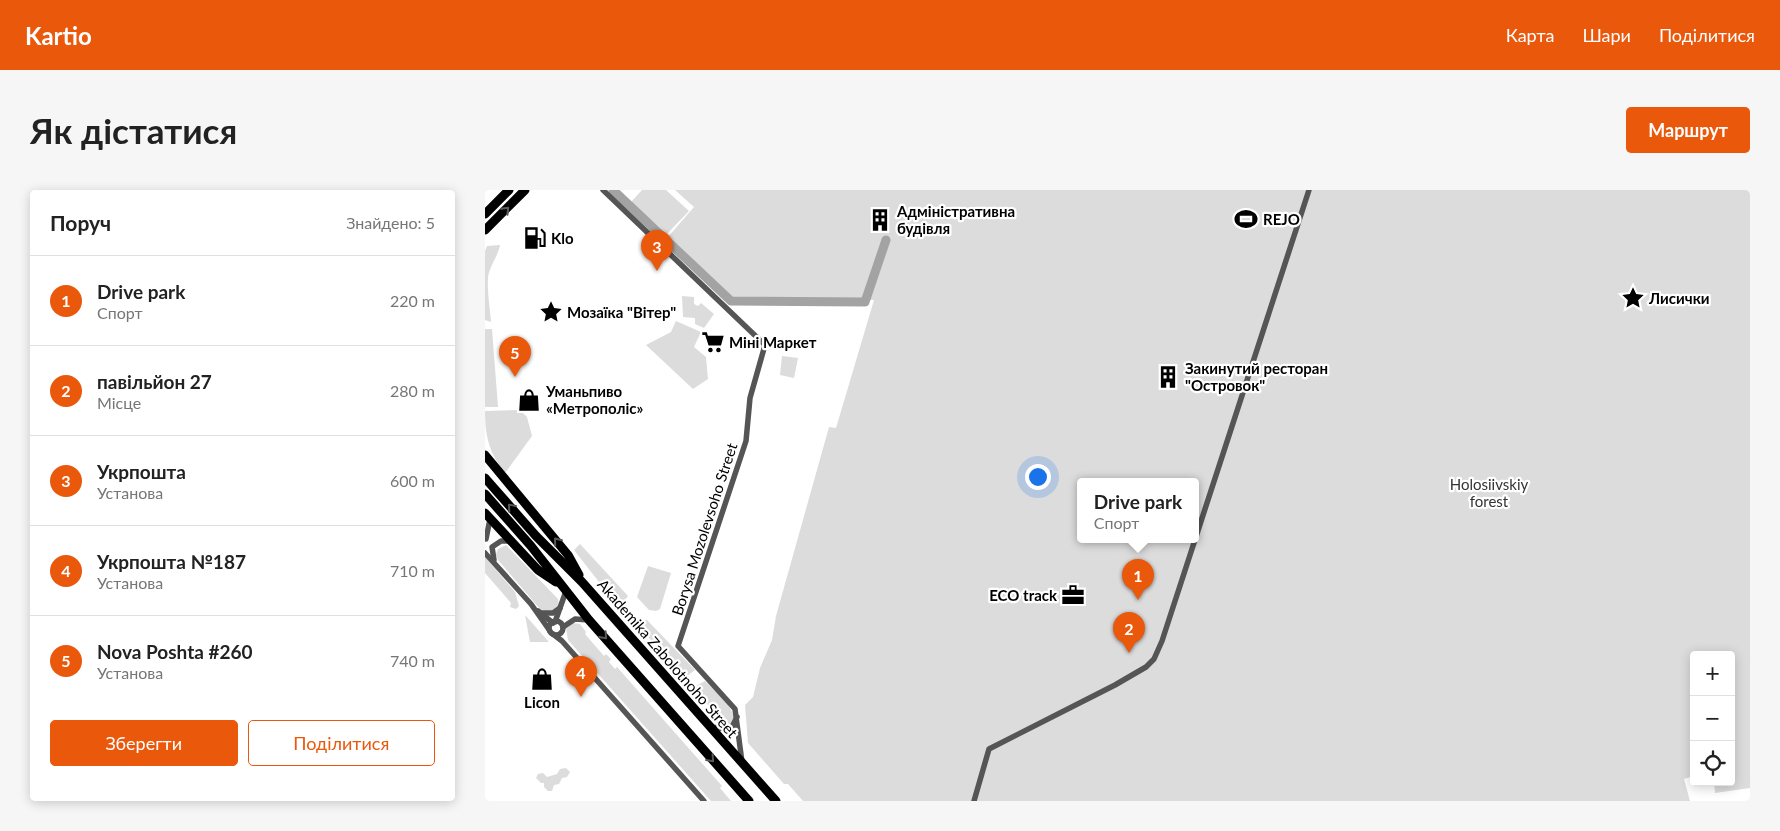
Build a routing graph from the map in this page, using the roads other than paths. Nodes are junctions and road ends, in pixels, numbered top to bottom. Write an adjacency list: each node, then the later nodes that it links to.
1 (509, 190): 5 (highway)
2 (525, 190): 6 (highway, one-way to 2)
3 (603, 190): 28 (street, Borysa Mozolevsoho Street)
4 (1309, 190): 11 (street)
5 (487, 211)
6 (485, 230)
7 (485, 455): 18 (highway, one-way to 7)
8 (485, 478): 18 (highway, Akademika Zabolotnoho Street, one-way to 8)
9 (485, 494): 19 (highway)
10 (487, 523): 12 (street); 13 (highway)
11 (1199, 531)
12 (485, 539): 15 (street)
13 (509, 541): 15 (street); 19 (highway)
14 (1195, 543): 34 (street)
15 (492, 548): 16 (street); 17 (street)
16 (485, 552): 17 (street)
17 (496, 565): 20 (street)
18 (582, 582): 29 (highway, Akademika Zabolotnoho Street)
19 (564, 589): 21 (street); 23 (highway)
20 (531, 604): 22 (street); 26 (street)
21 (560, 608): 22 (street); 24 (street)
22 (541, 613): 24 (street)
23 (589, 620): 25 (street); 32 (highway, one-way to 32)
24 (554, 622): 25 (street); 26 (street)
25 (562, 630): 26 (street); 27 (street)
26 (552, 633): 27 (street)
27 (562, 641): 31 (street)
28 (737, 715): 29 (street); 30 (street)
29 (709, 726): 30 (highway, Akademika Zabolotnoho Street)
30 (743, 764): 33 (highway, Akademika Zabolotnoho Street)
31 (704, 801)
32 (749, 801)
33 (776, 801)
34 (974, 801)

